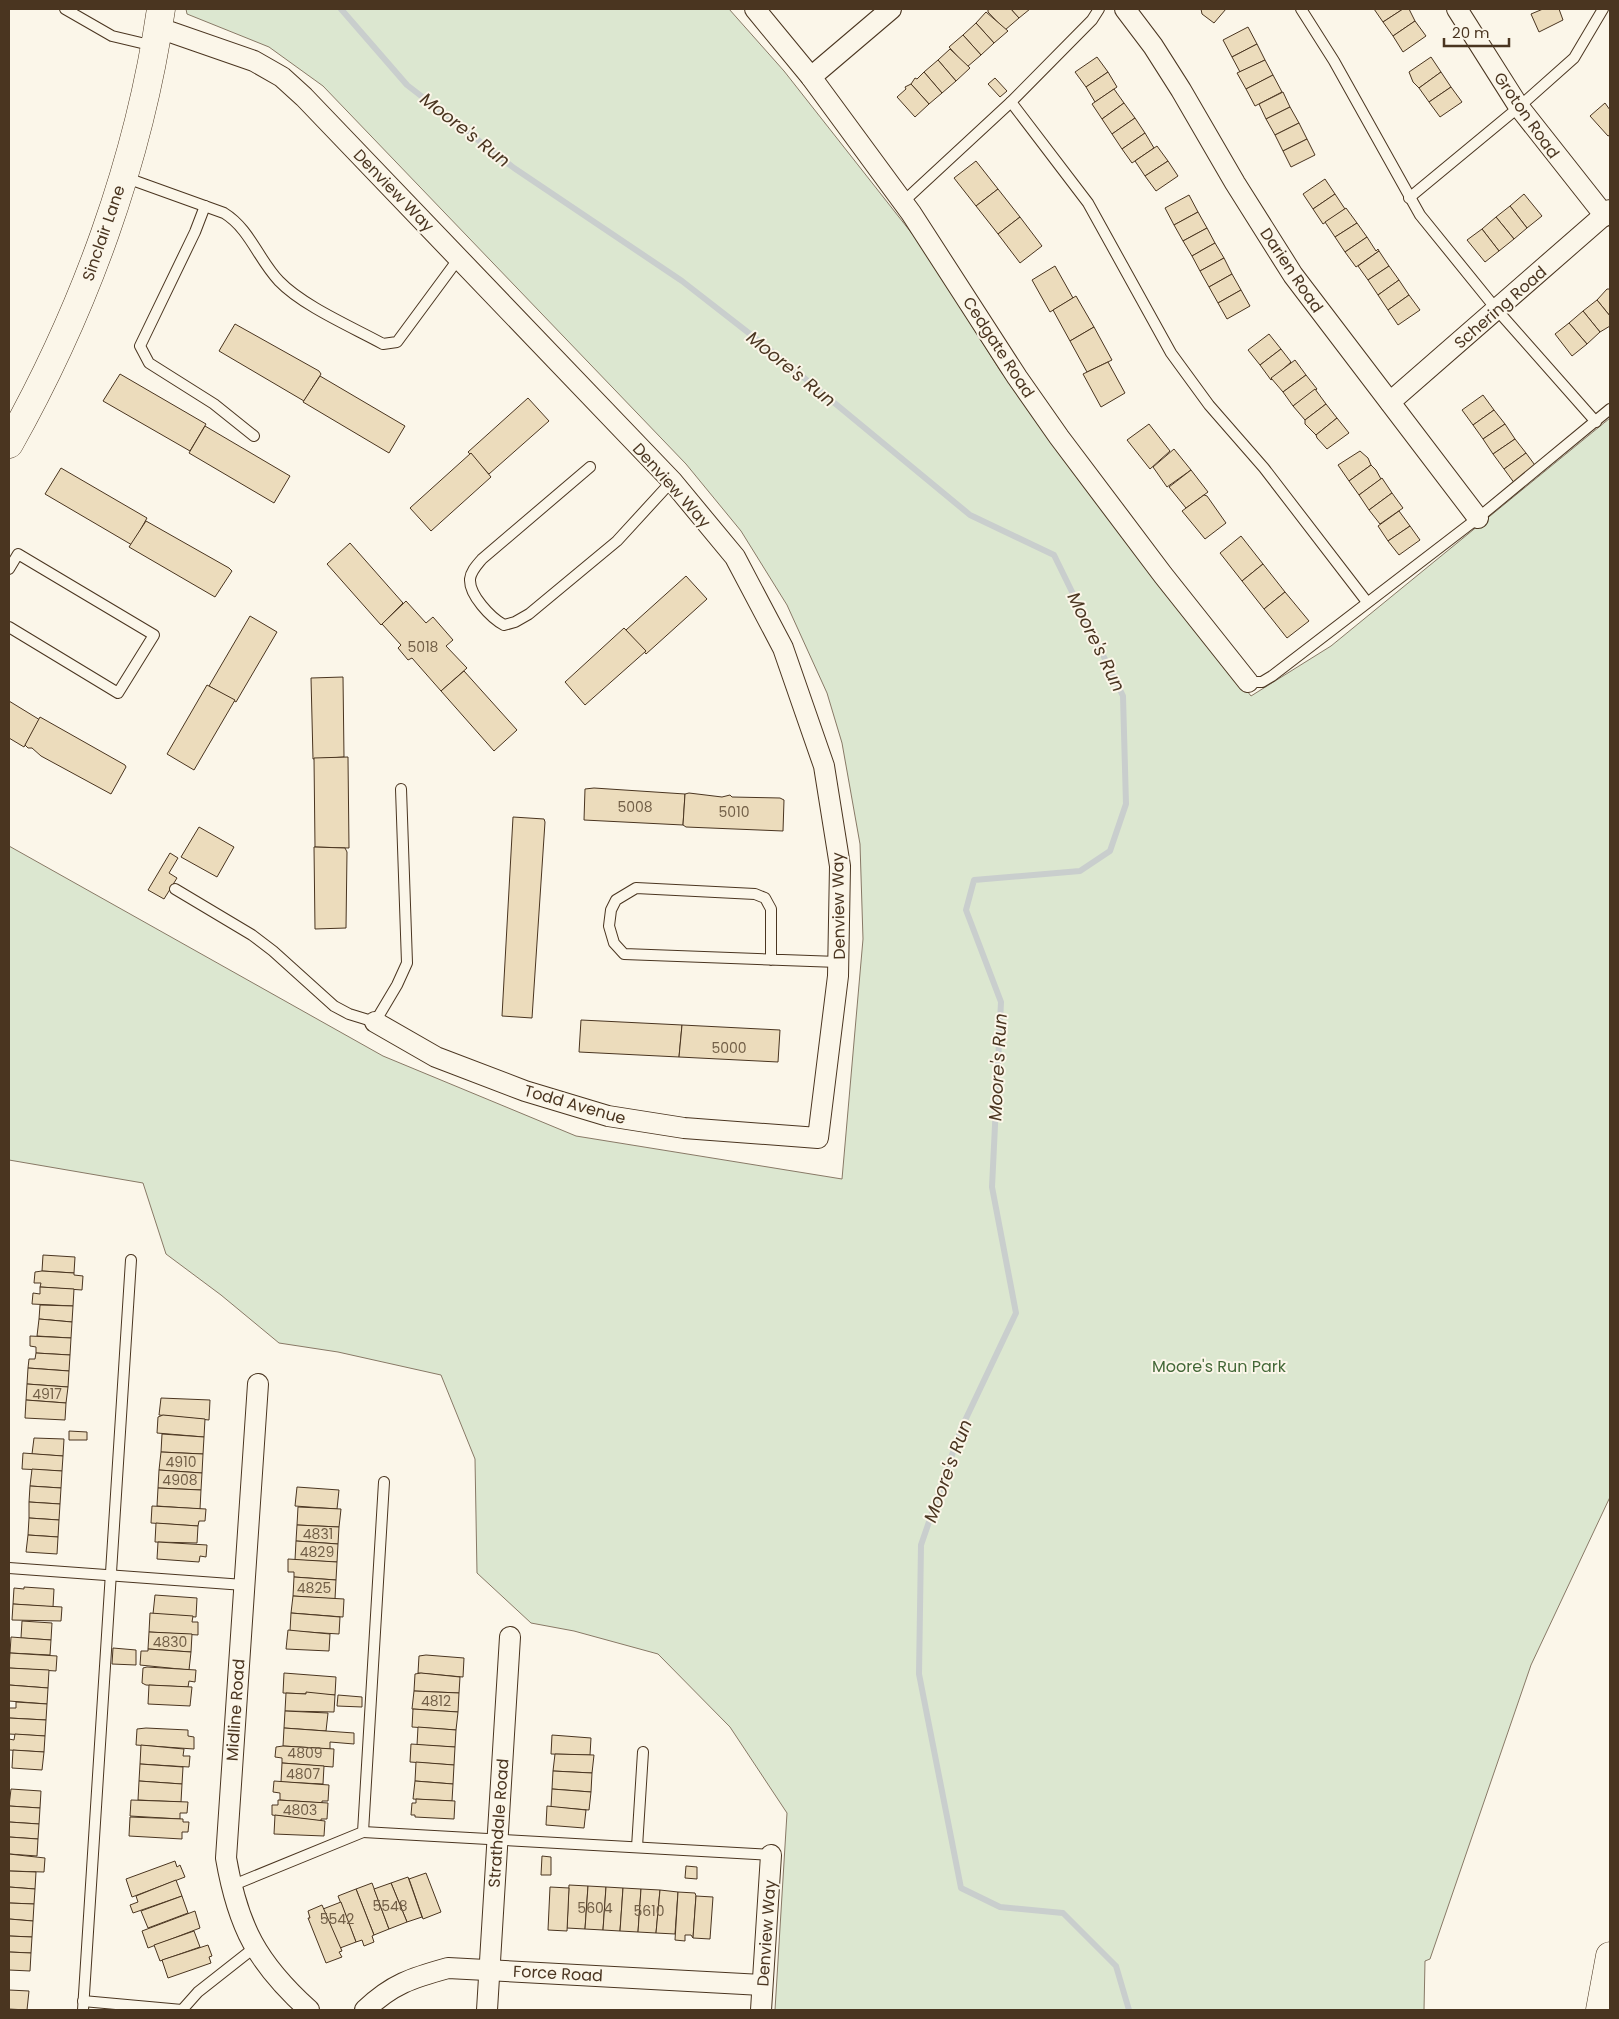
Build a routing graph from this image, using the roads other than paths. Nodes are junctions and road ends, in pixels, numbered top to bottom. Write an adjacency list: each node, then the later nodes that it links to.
1 (65, 9): 9 (lane)
2 (755, 9): 10 (street, Cedgate Road)
3 (891, 9): 10 (street)
4 (1099, 9): 11 (lane)
5 (1124, 9): 20 (street, Darien Road)
6 (1301, 9): 14 (lane)
7 (1457, 9): 12 (street, Groton Road)
8 (1603, 9): 12 (lane)
9 (158, 28): 13 (main road, Sinclair Lane); 18 (street, Denview Way)
10 (811, 77): 15 (street, Cedgate Road)
11 (1010, 102): 15 (lane); 30 (lane)
12 (1519, 107): 14 (lane); 17 (street, Groton Road)
13 (123, 177): 16 (lane); 24 (main road, Sinclair Lane)
14 (1409, 198): 19 (lane)
15 (903, 202): 32 (street, Cedgate Road)
16 (205, 206): 18 (lane); 23 (lane)
17 (1608, 213): 19 (street, Schering Road)
18 (459, 258): 26 (street, Denview Way)
19 (1497, 310): 20 (street, Schering Road); 22 (lane)
20 (1390, 402): 27 (street, Darien Road)
21 (1610, 409): 22 (lane)
22 (1596, 422): 27 (lane)
23 (254, 436)
24 (9, 444)
25 (590, 467): 26 (lane)
26 (672, 481): 36 (street, Denview Way)
27 (1478, 518): 30 (lane)
28 (14, 552): 29 (lane); 31 (lane)
29 (9, 570)
30 (1367, 602): 32 (lane)
31 (9, 627)
32 (1248, 682)
33 (401, 789): 37 (lane)
34 (174, 889): 37 (lane)
35 (771, 960): 35 (lane); 36 (lane)
36 (838, 962): 38 (street, Denview Way)
37 (375, 1022): 38 (street, Todd Avenue)
38 (818, 1138)
39 (131, 1260): 43 (lane)
40 (258, 1384): 44 (street, Midline Road)
41 (384, 1482): 47 (lane)
42 (9, 1568): 43 (lane)
43 (110, 1576): 44 (lane); 56 (lane)
44 (244, 1585): 51 (street, Midline Road)
45 (510, 1637): 48 (street, Strathdale Road)
46 (644, 1752): 49 (lane)
47 (362, 1832): 48 (lane); 51 (lane)
48 (497, 1840): 49 (lane); 54 (street, Strathdale Road)
49 (637, 1847): 50 (lane)
50 (771, 1855): 55 (street, Denview Way)
51 (231, 1886): 52 (street, Midline Road)
52 (254, 1948): 57 (lane); 58 (street, Midline Road)
53 (1610, 1956): 62 (main road)
54 (489, 1970): 55 (street, Force Road); 59 (street, Force Road); 60 (street, Strathdale Road)
55 (762, 1985): 61 (street, Denview Way)
56 (83, 2006): 57 (lane)
57 (182, 2010)
58 (309, 2010)
59 (365, 2010)
60 (487, 2010)
61 (761, 2010)
62 (1600, 2010)

